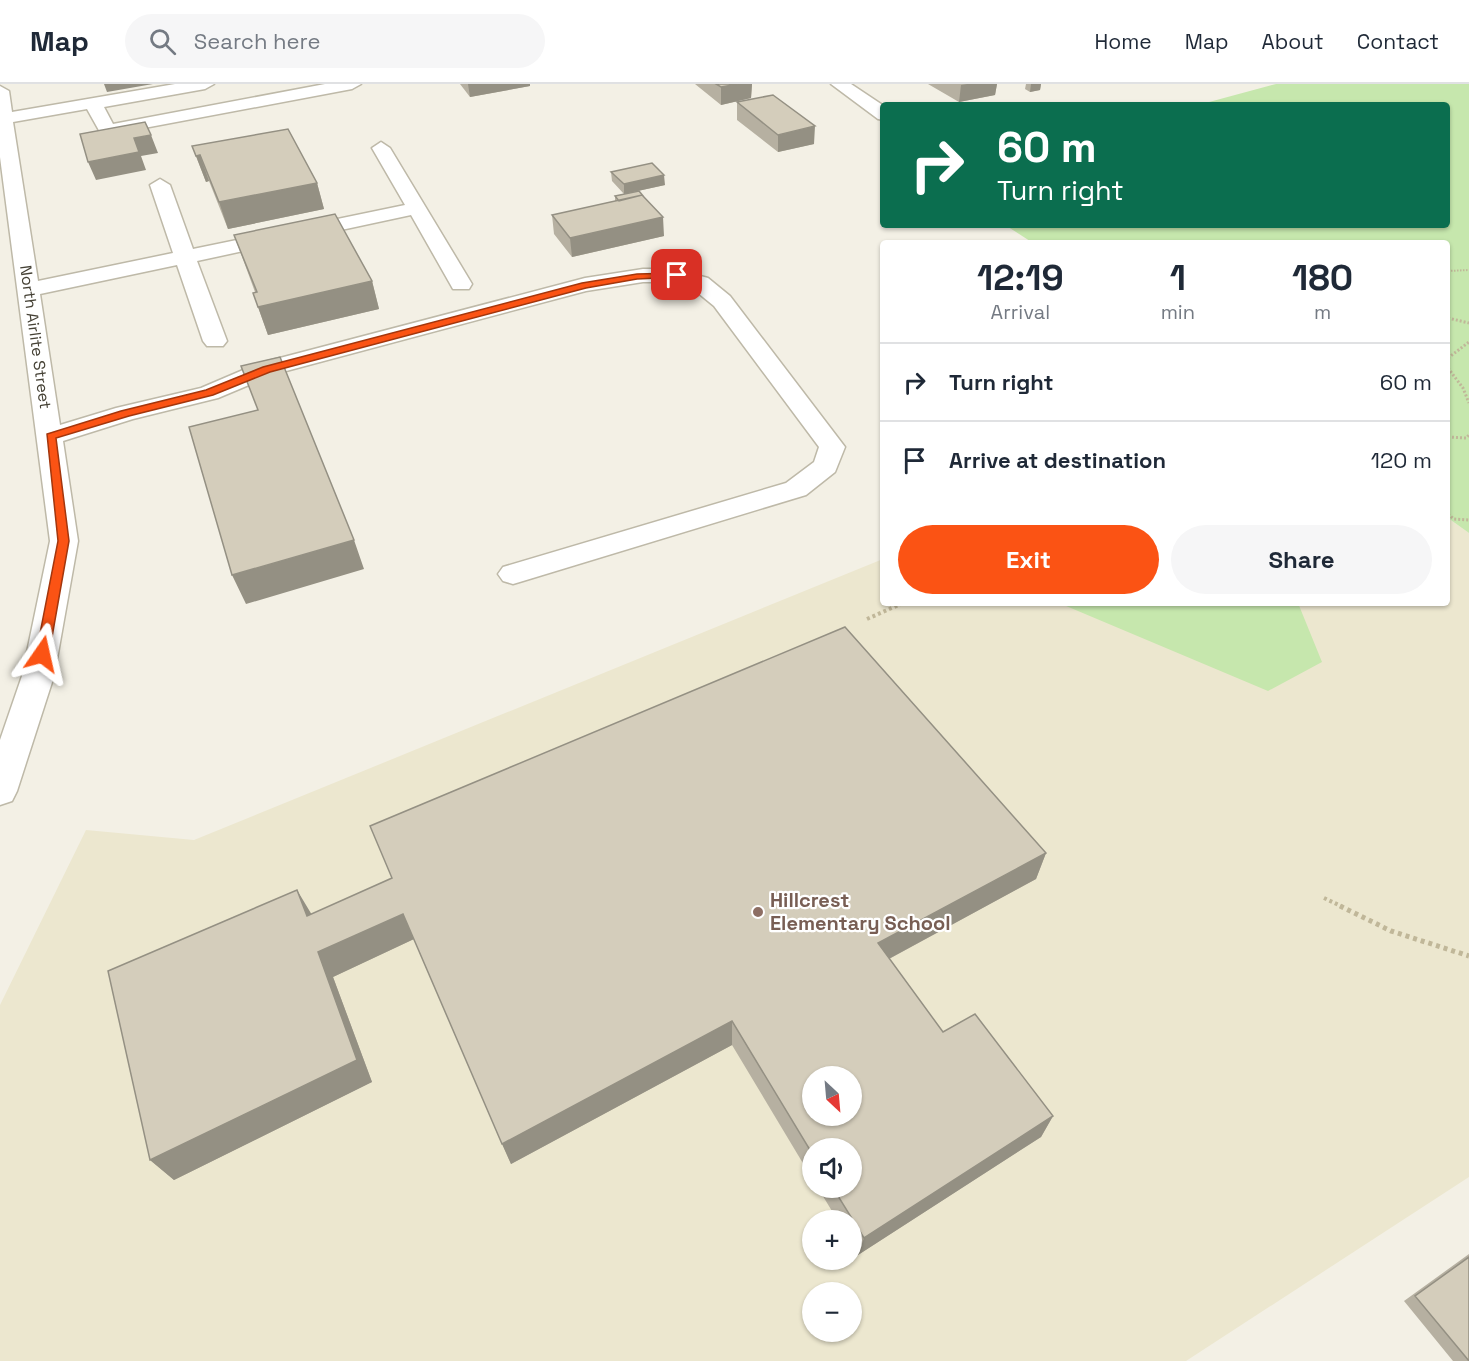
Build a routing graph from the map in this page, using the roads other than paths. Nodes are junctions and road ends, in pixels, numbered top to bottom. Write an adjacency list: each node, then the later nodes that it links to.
1 (206, 84): 5 (street)
2 (352, 84): 5 (street)
3 (840, 84): 6 (street)
4 (0, 91): 7 (street, North Airlite Street)
5 (93, 103): 7 (street)
6 (880, 112)
7 (2, 119): 13 (street, North Airlite Street)
8 (381, 148): 10 (street)
9 (160, 185): 11 (street)
10 (417, 208): 11 (street); 12 (street)
11 (186, 257): 13 (street); 14 (street)
12 (460, 284)
13 (29, 290): 15 (street, North Airlite Street)
14 (215, 341)
15 (51, 436): 16 (street); 17 (street, North Airlite Street)
16 (513, 574)
17 (0, 791)

